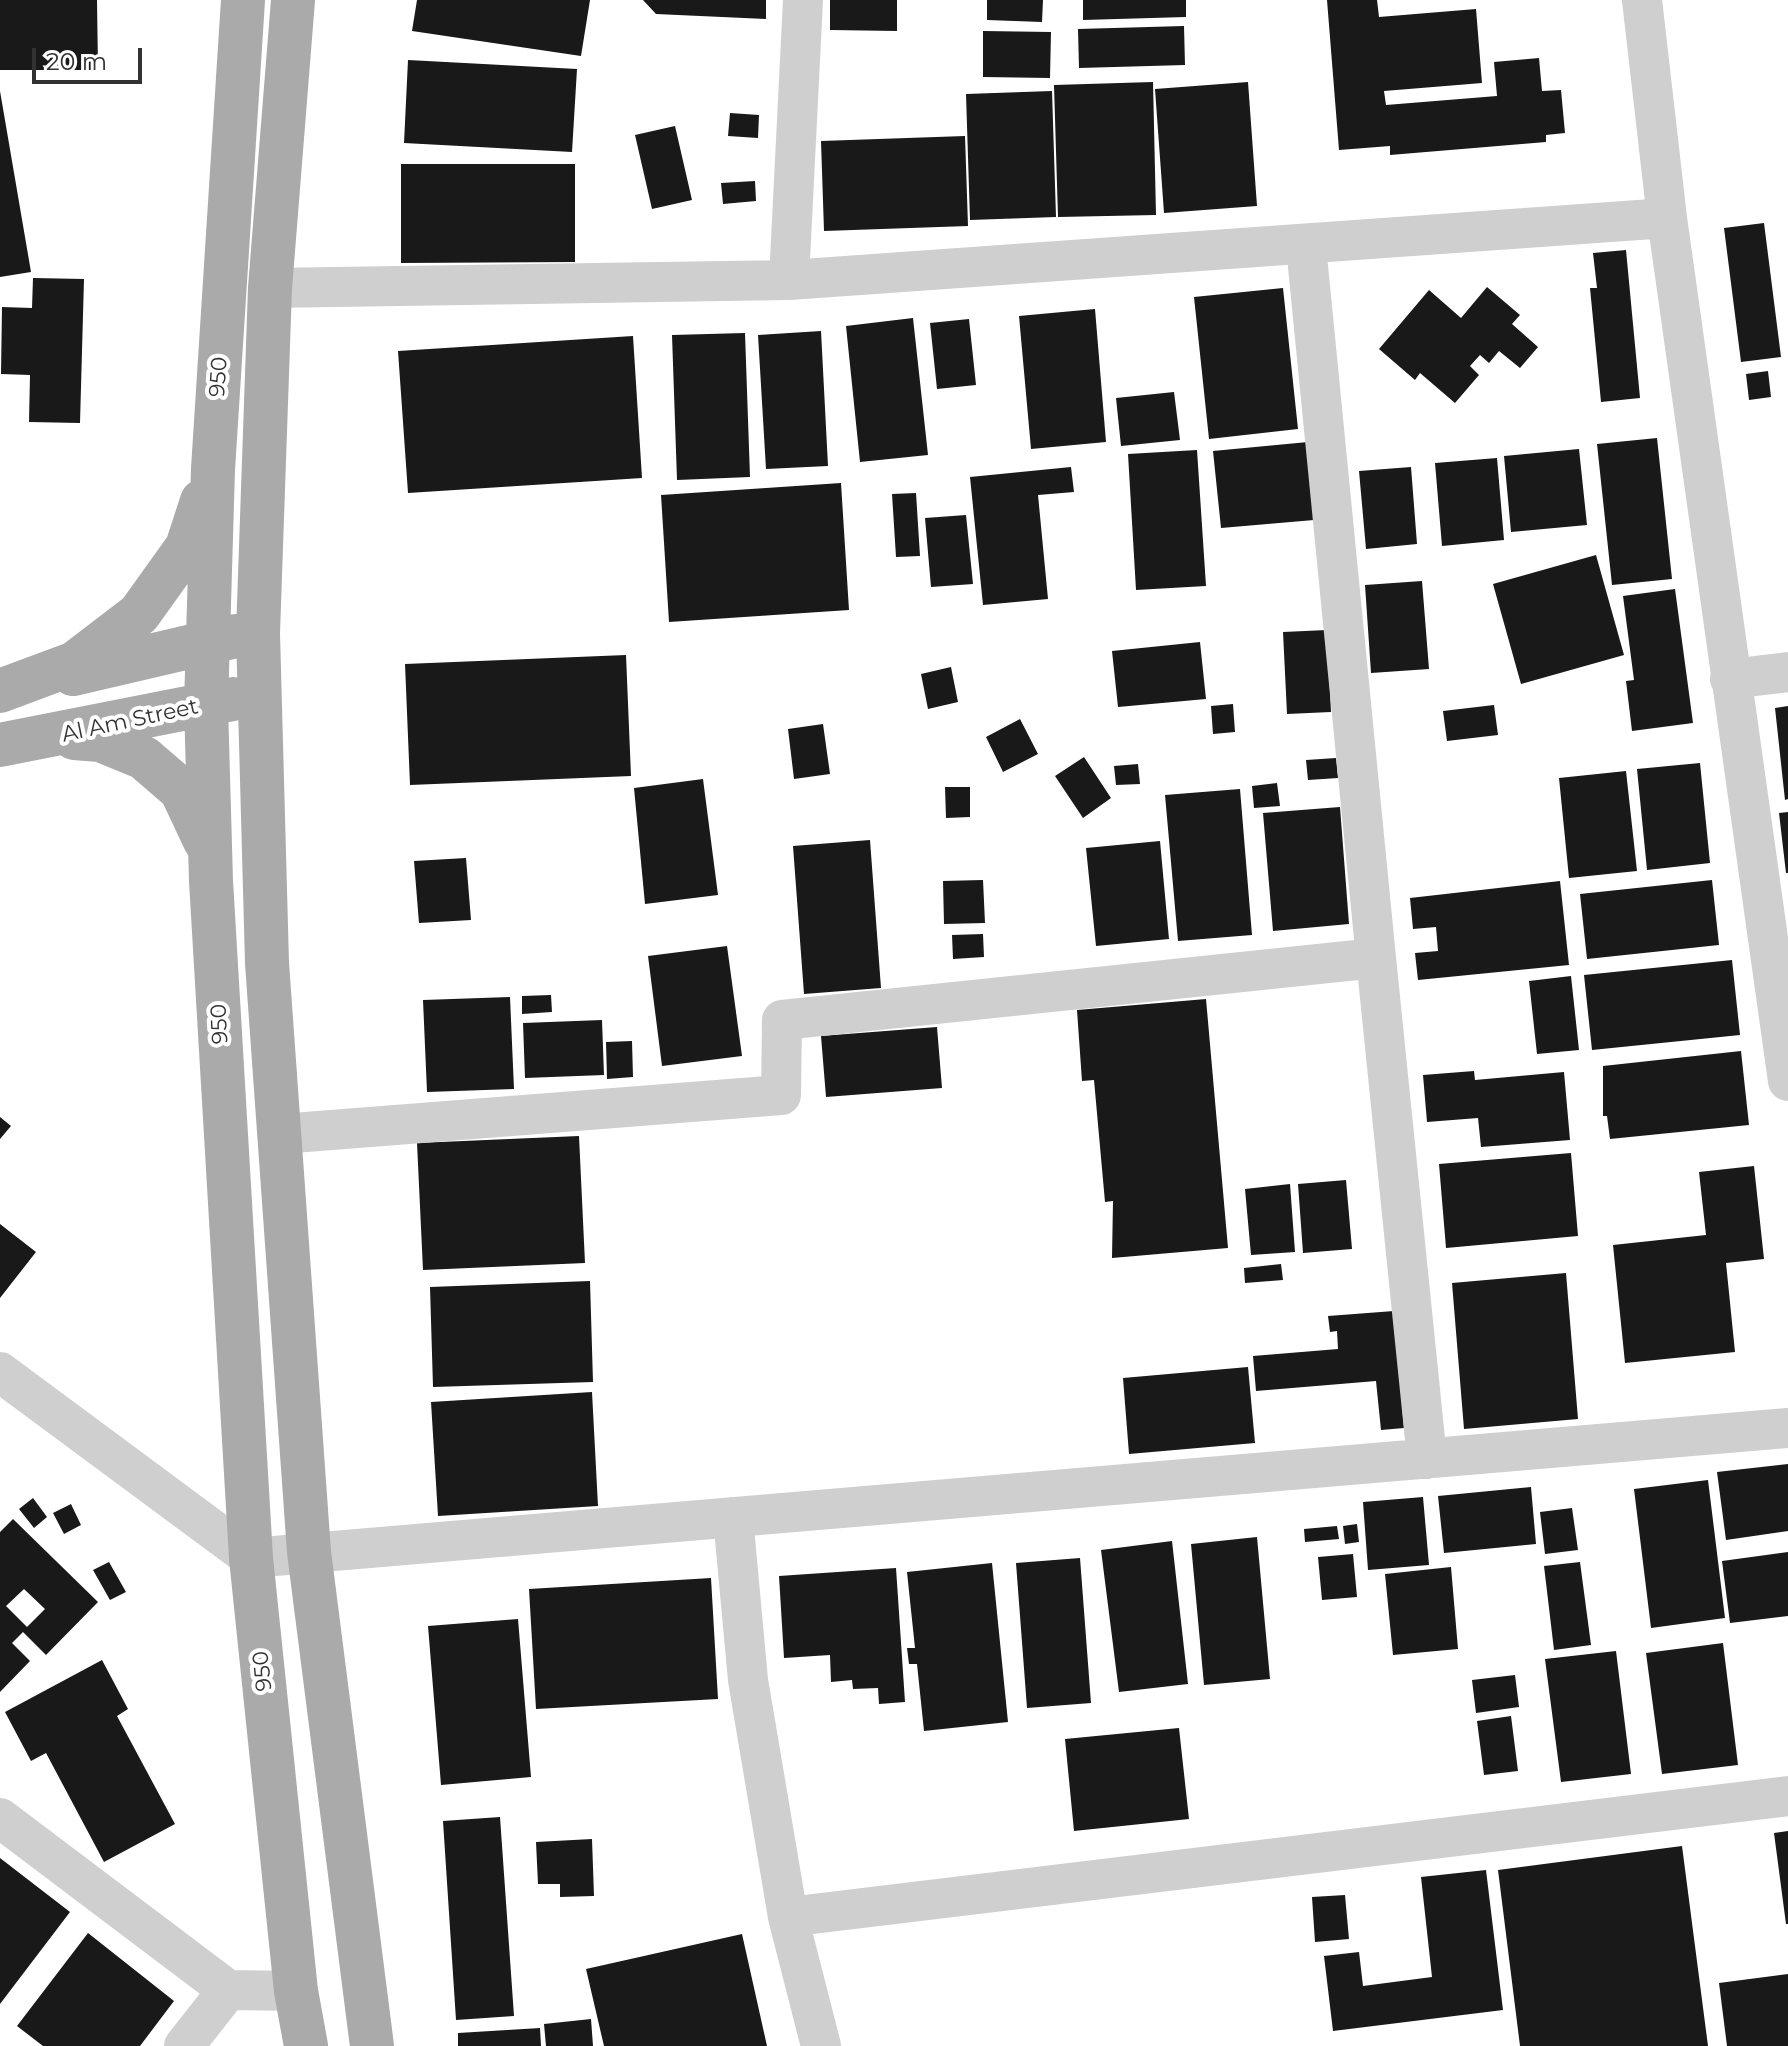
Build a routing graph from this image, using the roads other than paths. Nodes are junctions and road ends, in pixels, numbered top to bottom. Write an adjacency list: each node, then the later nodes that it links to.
1 (243, 0): 9 (main road, 950 / 950)
2 (293, 0): 8 (main road)
3 (803, 0): 7 (street)
4 (1642, 0): 5 (street)
5 (1667, 218): 6 (street); 13 (street)
6 (1306, 246): 7 (street); 20 (street)
7 (789, 280): 8 (street)
8 (270, 288): 10 (main road)
9 (213, 469): 11 (main road, 950 / 950); 14 (main road)
10 (258, 633): 11 (main road); 15 (main road)
11 (209, 640): 14 (main road); 16 (main road, 950 / 950)
12 (1788, 672): 13 (street)
13 (1730, 679): 21 (street)
14 (0, 692)
15 (260, 694): 16 (main road, Al Am Street); 22 (main road)
16 (206, 705): 17 (main road, Al Am Street); 19 (main road, 950 / 950)
17 (52, 737): 18 (main road, Al Am Street); 19 (main road)
18 (0, 745)
19 (211, 881): 28 (main road, 950 / 950)
20 (1376, 958): 22 (street); 25 (street)
21 (1788, 1081)
22 (280, 1134): 27 (main road)
23 (0, 1372): 28 (street)
24 (1788, 1428): 25 (street)
25 (1427, 1459): 26 (street)
26 (733, 1517): 27 (street); 31 (street)
27 (309, 1552): 28 (street); 36 (main road)
28 (251, 1558): 33 (main road, 950 / 950)
29 (1788, 1796): 31 (street)
30 (0, 1818): 32 (street)
31 (788, 1917): 37 (street)
32 (228, 1990): 33 (street); 34 (street)
33 (296, 1991): 35 (main road, 950 / 950)
34 (184, 2046)
35 (306, 2046)
36 (372, 2046)
37 (821, 2046)

